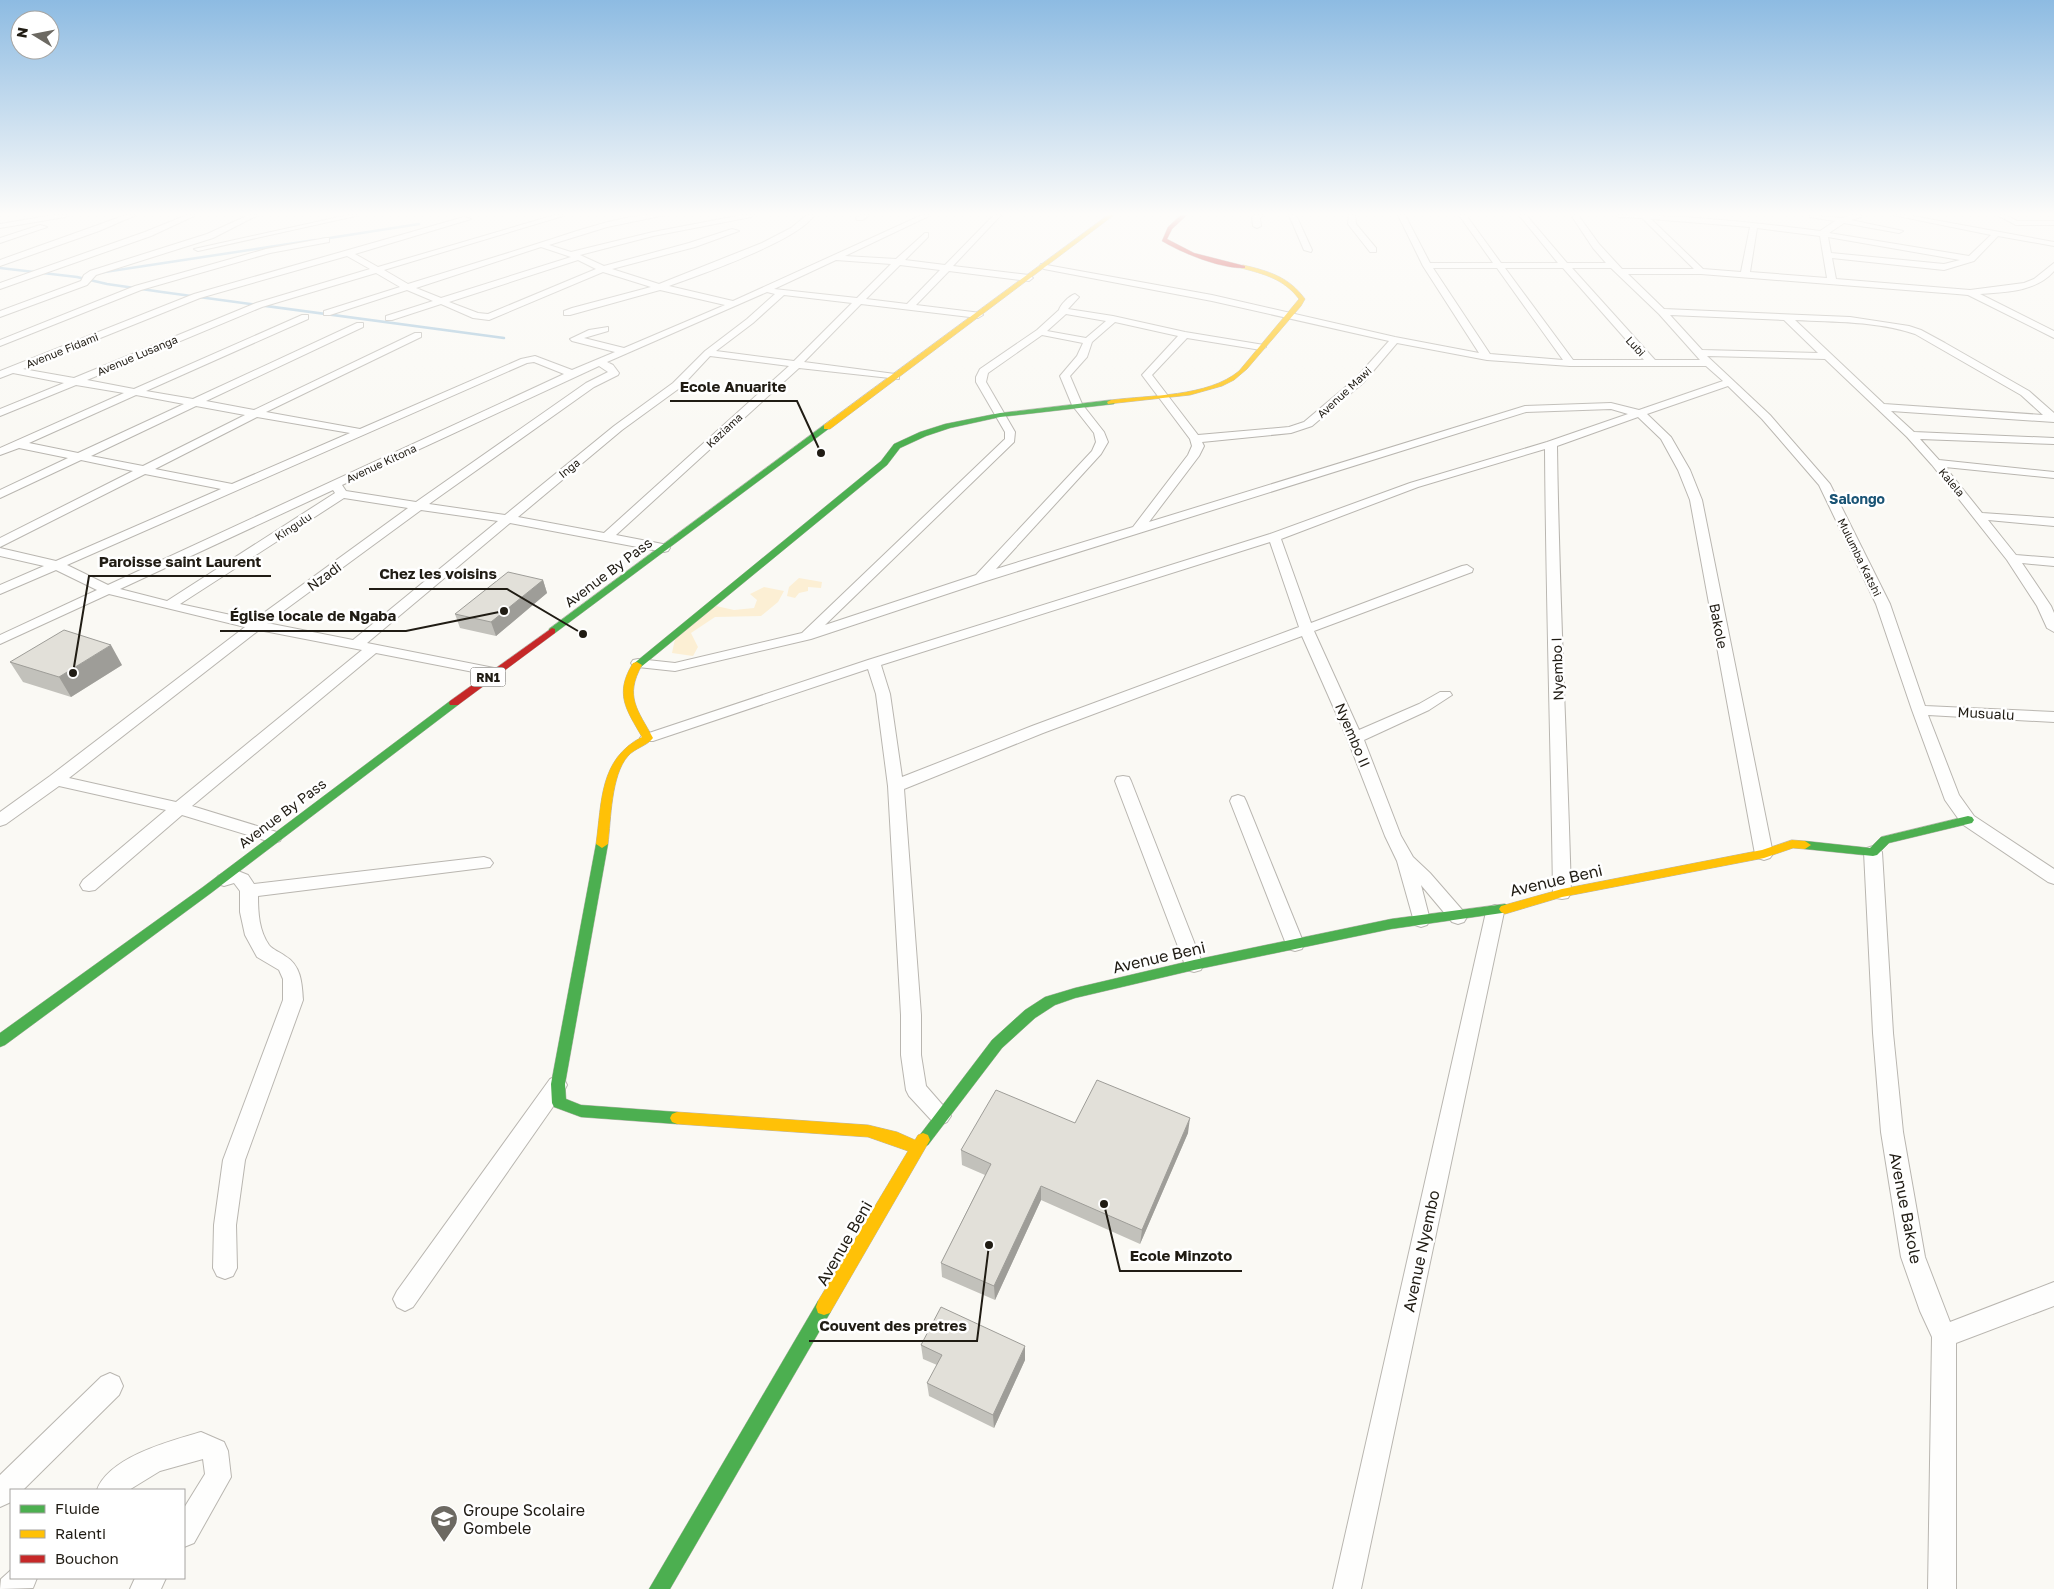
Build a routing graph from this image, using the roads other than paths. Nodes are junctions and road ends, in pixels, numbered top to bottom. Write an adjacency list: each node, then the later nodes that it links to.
1 (67, 289): 34 (street)
2 (135, 289): 49 (street)
3 (221, 289): 61 (street, Avenue Fidami)
4 (312, 289): 65 (street, Avenue Lusanga)
5 (397, 289): 31 (street)
6 (414, 289): 27 (street)
7 (477, 289): 27 (street)
8 (557, 289): 27 (street)
9 (652, 289): 33 (street)
10 (669, 289): 28 (street)
11 (871, 289): 26 (street, Kaziama)
12 (926, 289): 29 (street)
13 (1014, 289): 35 (main road, Avenue By Pass / RN1)
14 (1166, 289): 37 (street)
15 (1297, 289): 37 (main road)
16 (1442, 289): 55 (street)
17 (1516, 289): 57 (street)
18 (1586, 289): 58 (street, Lubi)
19 (1639, 289): 32 (street, Mulumba Katshi)
20 (1926, 289): 24 (street)
21 (1995, 289): 24 (street)
22 (764, 290): 23 (street); 28 (street, Avenue Kitona)
23 (782, 292): 26 (street); 52 (street, Inga)
24 (1970, 293): 46 (street)
25 (1074, 297): 30 (street)
26 (860, 300): 29 (street); 60 (street, Kaziama)
27 (442, 301): 38 (street)
28 (734, 304): 51 (street, Avenue Kitona)
29 (910, 306): 35 (street)
30 (1064, 311): 40 (street); 43 (street)
31 (327, 312)
32 (1662, 312): 39 (street); 53 (street, Mulumba Katshi)
33 (567, 313)
34 (0, 314)
35 (978, 315): 64 (main road, Avenue By Pass / RN1)
36 (305, 316): 67 (street)
37 (1290, 317): 47 (street); 50 (main road)
38 (389, 318)
39 (1786, 318): 54 (street, Kalela); 76 (street)
40 (1113, 319): 45 (street); 48 (street)
41 (360, 325): 69 (street)
42 (605, 329): 51 (street)
43 (1040, 332): 48 (street); 75 (street)
44 (418, 335): 73 (street)
45 (1186, 335): 50 (street); 68 (street)
46 (2054, 335)
47 (1395, 340): 55 (street); 79 (street, Avenue Mawi)
48 (1088, 341): 70 (street)
49 (0, 343)
50 (1261, 347): 68 (main road)
51 (623, 351): 56 (street, Avenue Kitona)
52 (708, 353): 60 (street); 94 (street, Inga)
53 (1700, 353): 54 (street); 59 (street, Mulumba Katshi)
54 (1828, 356): 71 (street, Kalela)
55 (1487, 358): 57 (street)
56 (598, 362): 62 (street, Avenue Kitona); 92 (street, Nzadi)
57 (1570, 363): 58 (street)
58 (1652, 363): 59 (street)
59 (1708, 364): 66 (street, Mulumba Katshi)
60 (796, 365): 64 (street); 98 (street, Kaziama)
61 (5, 370): 63 (street, Avenue Fidami); 65 (street)
62 (572, 374): 77 (street); 90 (street, Avenue Kitona)
63 (0, 375)
64 (895, 377): 100 (main road, Avenue By Pass / RN1)
65 (72, 382): 67 (street); 72 (street, Avenue Lusanga)
66 (1730, 382): 74 (street); 122 (street, Mulumba Katshi)
67 (134, 392): 69 (street); 82 (street)
68 (1161, 395): 70 (main road); 79 (street)
69 (192, 403): 73 (street); 85 (street)
70 (1077, 405): 75 (main road); 106 (street)
71 (1882, 408): 76 (street); 78 (street, Kalela)
72 (0, 413)
73 (254, 414): 77 (street); 87 (street)
74 (1641, 414): 83 (street); 96 (street); 135 (street, Bakole)
75 (1000, 415): 114 (street); 118 (main road)
76 (2054, 419)
77 (361, 432): 89 (street)
78 (1911, 434): 81 (street); 86 (street, Kalela)
79 (1195, 439): 96 (street)
80 (0, 441): 82 (street)
81 (2054, 441)
82 (19, 444): 84 (street); 85 (street)
83 (1552, 444): 97 (street); 142 (street, Nyembo I)
84 (0, 452)
85 (80, 456): 87 (street); 91 (street)
86 (1936, 463): 88 (street); 93 (street, Kalela)
87 (145, 470): 89 (street); 99 (street)
88 (2054, 475)
89 (233, 488): 104 (street)
90 (338, 489): 92 (street); 108 (street, Avenue Kitona); 109 (street, Kingulu)
91 (0, 494)
92 (421, 505): 94 (street); 111 (street, Nzadi)
93 (1980, 516): 95 (street); 102 (street, Kalela)
94 (507, 519): 98 (street); 116 (street, Inga)
95 (2054, 522)
96 (1136, 531): 106 (street)
97 (1274, 537): 113 (street, Nyembo II); 119 (street)
98 (606, 538): 100 (street)
99 (0, 543)
100 (664, 548): 120 (main road, Avenue By Pass / RN1)
101 (0, 552): 104 (street)
102 (2012, 558): 103 (street); 110 (street, Kalela)
103 (2054, 562)
104 (56, 565): 107 (street); 108 (street)
105 (1467, 570): 113 (street)
106 (981, 578): 114 (street)
107 (0, 590)
108 (108, 590): 109 (street); 115 (street, Avenue Kitona)
109 (169, 606): 111 (street)
110 (2049, 606): 112 (street, Kalela)
111 (256, 625): 116 (street); 126 (street, Nzadi)
112 (2054, 628)
113 (1307, 630): 125 (street, Nyembo II); 128 (street)
114 (806, 636): 118 (street)
115 (0, 640)
116 (356, 645): 117 (street)
117 (373, 648): 120 (street); 130 (street)
118 (638, 663): 124 (main road)
119 (873, 663): 124 (street); 128 (street)
120 (494, 672): 133 (main road, Avenue By Pass / RN1)
121 (1445, 696): 125 (street)
122 (1918, 710): 123 (street, Musualu); 132 (street, Mulumba Katshi)
123 (2054, 717)
124 (648, 738): 149 (main road)
125 (1355, 738): 136 (street, Nyembo II)
126 (56, 780): 130 (street); 131 (street, Nzadi)
127 (1123, 781): 147 (street)
128 (896, 786): 150 (street)
129 (1238, 801): 146 (street)
130 (179, 808): 133 (street); 139 (street)
131 (0, 820)
132 (1968, 820): 134 (main road); 138 (street, Mulumba Katshi)
133 (274, 838): 140 (main road, Avenue By Pass / RN1)
134 (1873, 852): 135 (main road, Avenue Beni); 155 (street, Avenue Bakole)
135 (1764, 854): 142 (main road, Avenue Beni)
136 (1406, 861): 144 (street, Nyembo II); 145 (street)
137 (484, 863): 141 (street)
138 (2054, 878)
139 (89, 886)
140 (207, 890): 141 (street); 148 (main road, Avenue By Pass / RN1)
141 (249, 891): 152 (street)
142 (1562, 893): 143 (main road, Avenue Beni)
143 (1495, 912): 144 (main road, Avenue Beni); 163 (street, Avenue Nyembo)
144 (1458, 917): 145 (main road, Avenue Beni)
145 (1421, 920): 146 (main road, Avenue Beni)
146 (1295, 944): 147 (main road, Avenue Beni)
147 (1194, 965): 150 (main road, Avenue Beni)
148 (0, 1041)
149 (558, 1084): 151 (main road); 154 (street)
150 (940, 1116): 151 (main road, Avenue Beni)
151 (918, 1148): 162 (main road, Avenue Beni)
152 (225, 1268)
153 (2054, 1294): 155 (street)
154 (404, 1299)
155 (1944, 1336): 164 (street, Avenue Bakole)
156 (110, 1386): 158 (street)
157 (111, 1489): 159 (street)
158 (0, 1494)
159 (185, 1531)
160 (22, 1579): 161 (street)
161 (11, 1589)
162 (660, 1589)
163 (1347, 1589)
164 (1942, 1589)

